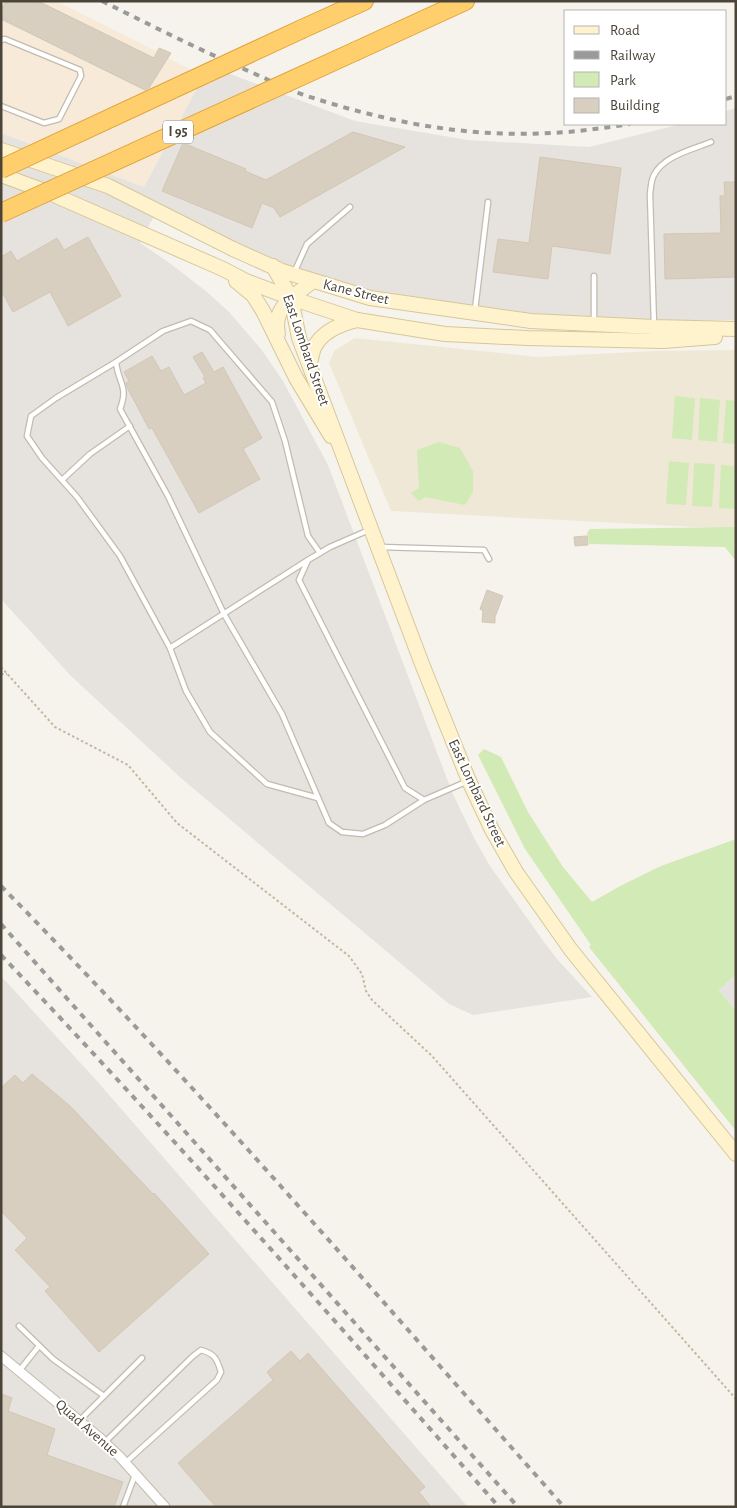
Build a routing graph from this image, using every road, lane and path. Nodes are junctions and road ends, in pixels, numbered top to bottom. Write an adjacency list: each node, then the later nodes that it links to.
1 (364, 1): 8 (highway, bridge)
2 (465, 1): 12 (highway, I 95, bridge)
3 (1, 34): 4 (lane)
4 (3, 40): 5 (lane)
5 (1, 106)
6 (711, 142): 22 (lane)
7 (1, 150): 13 (main road, Kane Street)
8 (1, 169)
9 (1, 175): 14 (main road, Kane Street)
10 (488, 202): 19 (lane)
11 (350, 207): 15 (lane)
12 (1, 213)
13 (273, 266): 15 (main road, Kane Street); 18 (main road, East Lombard Street)
14 (223, 268): 18 (main road, Kane Street); 25 (main road)
15 (293, 274): 17 (main road, Kane Street)
16 (594, 276): 21 (lane)
17 (313, 281): 18 (main road); 19 (main road, Kane Street)
18 (291, 298): 20 (main road, Kane Street); 25 (main road); 27 (main road, East Lombard Street)
19 (474, 313): 21 (main road, Kane Street)
20 (357, 320): 24 (main road, Kane Street); 27 (main road)
21 (594, 324): 22 (main road, Kane Street)
22 (654, 327): 23 (main road, Kane Street)
23 (736, 329)
24 (736, 335)
25 (282, 348): 29 (main road, East Lombard Street)
26 (116, 362): 28 (lane); 30 (lane); 33 (lane)
27 (310, 364): 29 (main road, East Lombard Street)
28 (130, 426): 30 (lane); 36 (lane)
29 (347, 462): 31 (main road, East Lombard Street)
30 (62, 480): 37 (lane)
31 (372, 529): 32 (main road, East Lombard Street); 33 (lane)
32 (378, 547): 34 (lane); 41 (main road, East Lombard Street)
33 (320, 553): 35 (lane)
34 (489, 559)
35 (308, 560): 36 (lane); 43 (lane)
36 (224, 614): 37 (lane); 42 (lane)
37 (170, 648): 42 (lane)
38 (1, 667): 40 (path)
39 (1, 674): 40 (path)
40 (8, 674): 51 (path)
41 (469, 781): 43 (lane); 44 (main road, East Lombard Street)
42 (318, 798): 43 (lane)
43 (424, 800)
44 (736, 1154)
45 (19, 1326): 46 (lane)
46 (40, 1346): 49 (lane); 50 (lane)
47 (1, 1356): 49 (street, Quad Avenue)
48 (142, 1358): 50 (lane)
49 (19, 1371): 52 (street, Quad Avenue)
50 (104, 1396): 52 (lane)
51 (736, 1399)
52 (79, 1420): 53 (street, Quad Avenue)
53 (105, 1442): 54 (street, Quad Avenue); 54 (lane)
54 (125, 1463): 55 (street, Quad Avenue)
55 (136, 1474): 56 (lane); 57 (street, Quad Avenue)
56 (124, 1507)
57 (165, 1507)

